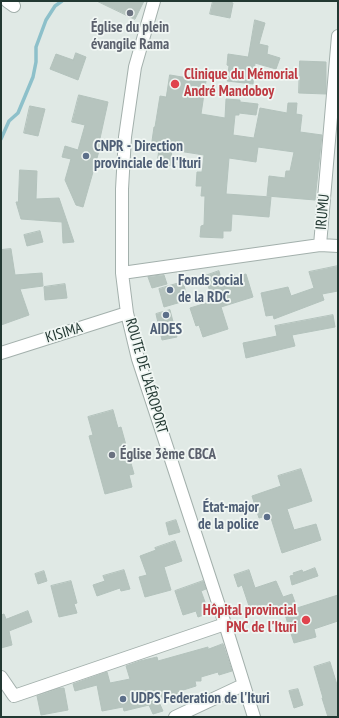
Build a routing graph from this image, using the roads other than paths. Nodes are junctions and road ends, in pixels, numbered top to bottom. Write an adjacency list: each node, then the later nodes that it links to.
1 (154, 1): 5 (street, ROUTE DE L'AÉROPORT)
2 (338, 36): 3 (street, IRUMU)
3 (320, 245): 4 (street); 5 (street)
4 (338, 246)
5 (122, 272): 6 (street, ROUTE DE L'AÉROPORT)
6 (127, 313): 7 (street, KISIMA); 8 (street, ROUTE DE L'AÉROPORT)
7 (1, 352)
8 (225, 624): 9 (street); 10 (street, ROUTE DE L'AÉROPORT)
9 (1, 677)
10 (243, 684): 11 (street); 12 (street, ROUTE DE L'AÉROPORT)
11 (175, 717)
12 (254, 717)

